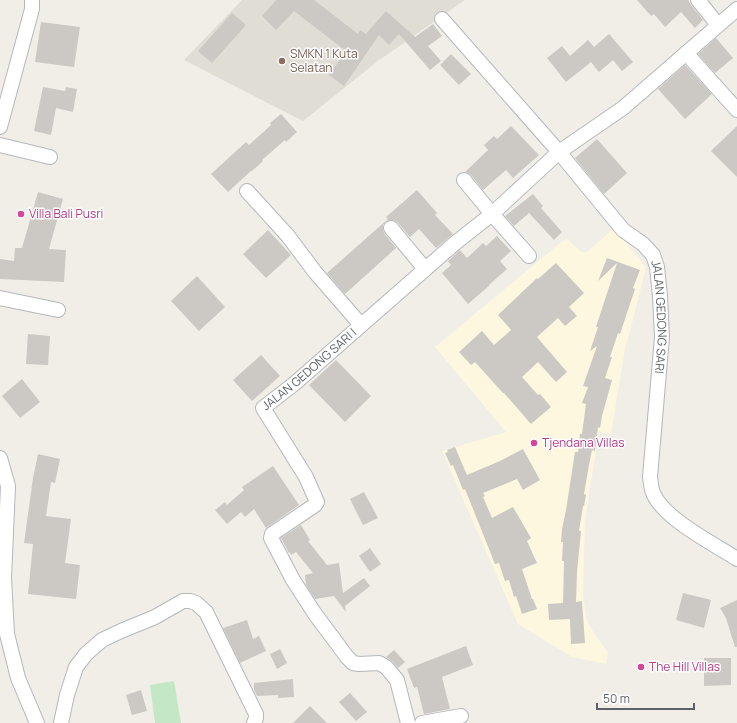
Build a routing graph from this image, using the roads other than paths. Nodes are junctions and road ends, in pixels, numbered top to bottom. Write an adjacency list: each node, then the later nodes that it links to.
1 (32, 0): 8 (street)
2 (698, 0): 5 (street)
3 (737, 9): 5 (street, JALAN GEDONG SARI I)
4 (442, 19): 10 (street, JALAN GEDONG SARI)
5 (718, 25): 6 (street, JALAN GEDONG SARI I)
6 (686, 53): 7 (street); 10 (street, JALAN GEDONG SARI I)
7 (737, 110)
8 (0, 127)
9 (0, 145): 11 (street)
10 (559, 152): 14 (street, JALAN GEDONG SARI I); 22 (street, JALAN GEDONG SARI)
11 (50, 157)
12 (464, 180): 14 (street)
13 (247, 191): 20 (street)
14 (492, 214): 16 (street); 17 (street, JALAN GEDONG SARI I)
15 (391, 228): 17 (street)
16 (529, 256)
17 (425, 269): 20 (street, JALAN GEDONG SARI I)
18 (0, 298): 19 (street)
19 (58, 310)
20 (361, 325): 27 (street, JALAN GEDONG SARI I)
21 (0, 458): 24 (street)
22 (737, 559)
23 (462, 716): 28 (street)
24 (37, 723)
25 (61, 723): 26 (street)
26 (254, 723)
27 (408, 723)
28 (422, 723)

